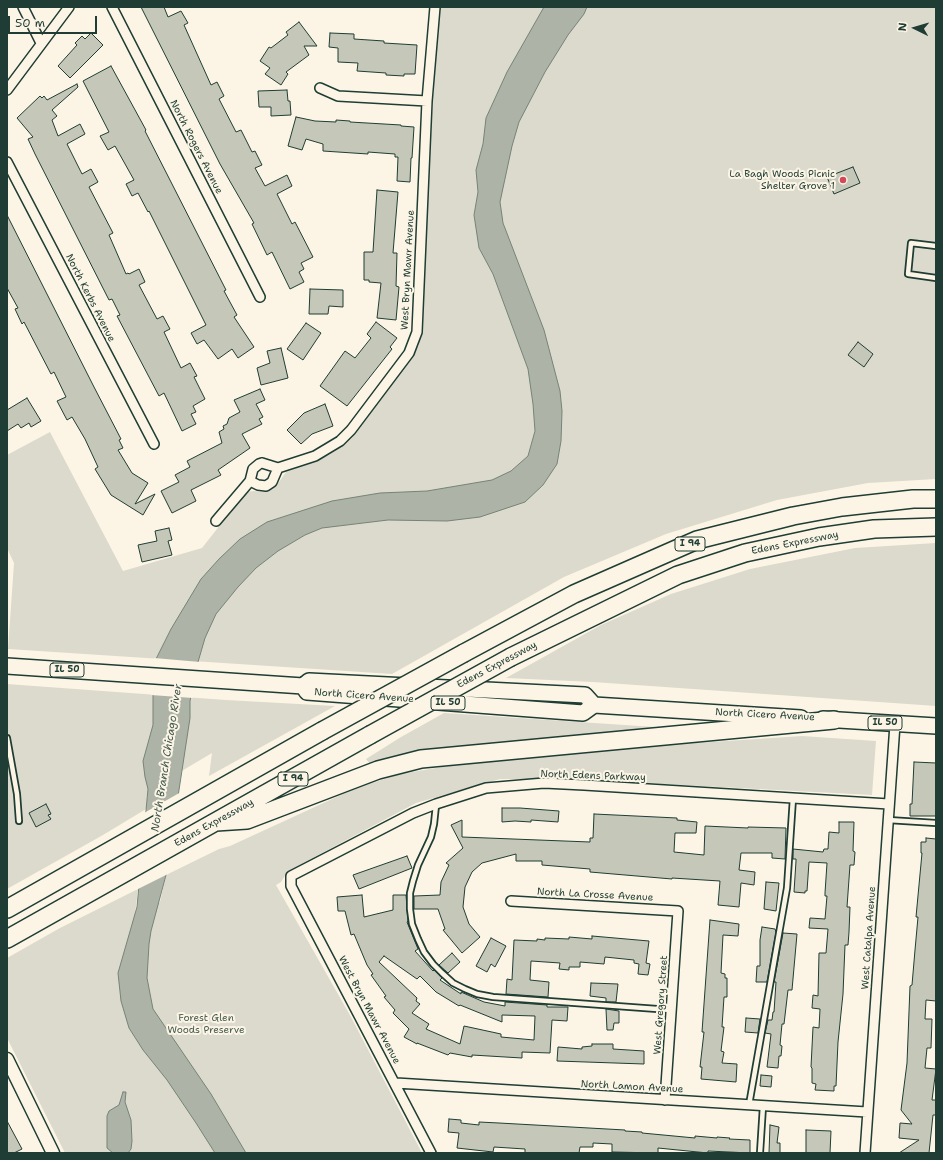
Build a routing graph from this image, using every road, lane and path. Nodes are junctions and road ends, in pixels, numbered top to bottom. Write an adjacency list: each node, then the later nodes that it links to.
1 (23, 7): 5 (street)
2 (69, 7): 5 (street)
3 (112, 7): 12 (street, North Rogers Avenue)
4 (435, 7): 8 (street, West Bryn Mawr Avenue)
5 (42, 43): 7 (street)
6 (320, 88): 8 (street)
7 (7, 90)
8 (427, 101): 14 (street, West Bryn Mawr Avenue)
9 (7, 162): 13 (street, North Kerbs Avenue)
10 (936, 246): 11 (lane)
11 (936, 278)
12 (260, 297)
13 (154, 444)
14 (278, 468): 15 (street); 15 (street, West Bryn Mawr Avenue)
15 (250, 481): 17 (street, West Bryn Mawr Avenue)
16 (936, 499): 33 (highway, I 94, bridge)
17 (216, 521)
18 (936, 527): 29 (highway, Edens Expressway / I 94, bridge)
19 (7, 666): 20 (main road, North Cicero Avenue / IL 50)
20 (834, 720): 21 (main road, North Cicero Avenue / IL 50); 29 (highway)
21 (895, 724): 22 (main road, North Cicero Avenue / IL 50); 26 (street, West Catalpa Avenue)
22 (936, 726)
23 (7, 738): 28 (lane)
24 (793, 798): 25 (street, North Edens Parkway); 26 (street, North Edens Parkway); 40 (lane)
25 (436, 804): 31 (street, North Edens Parkway); 36 (lane)
26 (889, 804): 27 (street, West Catalpa Avenue)
27 (888, 820): 30 (lane); 42 (street, West Catalpa Avenue)
28 (19, 821)
29 (216, 822): 35 (highway, Edens Expressway / I 94)
30 (936, 823)
31 (291, 876): 38 (street, West Bryn Mawr Avenue)
32 (510, 901): 34 (street, North La Crosse Avenue)
33 (7, 909)
34 (678, 911): 36 (street, West Gregory Street)
35 (7, 939)
36 (671, 1010): 39 (street, West Gregory Street)
37 (7, 1059): 43 (street)
38 (396, 1083): 39 (street, North Lamon Avenue); 44 (street, West Bryn Mawr Avenue)
39 (665, 1100): 40 (street, North Lamon Avenue)
40 (749, 1105): 41 (street, North Lamon Avenue)
41 (763, 1106): 42 (street, North Lamon Avenue); 45 (lane)
42 (868, 1112): 46 (street, West Catalpa Avenue)
43 (53, 1153)
44 (431, 1153)
45 (760, 1153)
46 (865, 1153)

